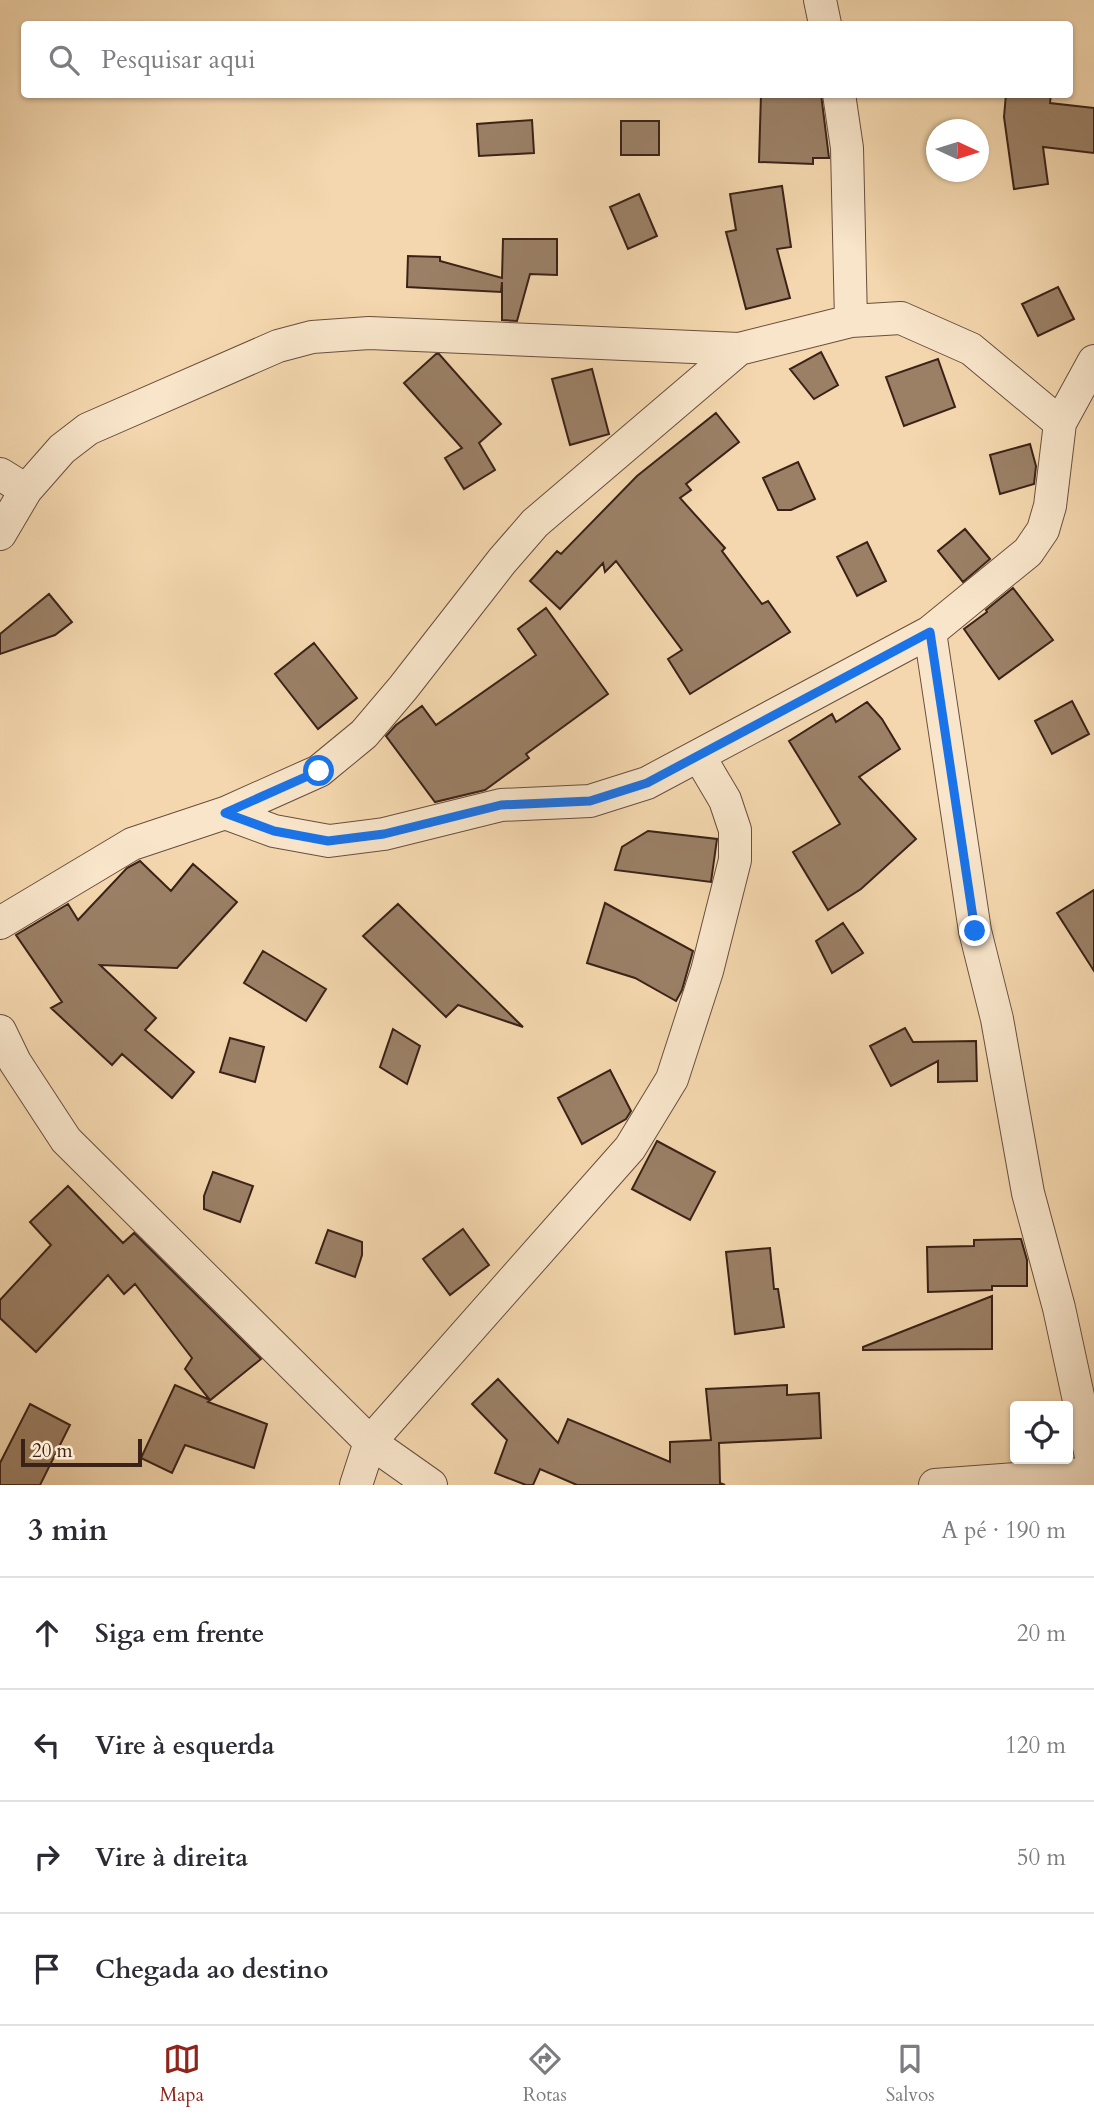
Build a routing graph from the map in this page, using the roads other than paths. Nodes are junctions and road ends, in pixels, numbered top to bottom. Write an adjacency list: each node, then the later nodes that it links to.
1 (820, 0): 2 (street)
2 (824, 21)
3 (840, 98): 4 (street)
4 (851, 321): 5 (street); 7 (street)
5 (739, 349): 8 (street); 12 (street)
6 (1094, 361): 7 (street)
7 (1060, 423): 10 (street)
8 (13, 482): 9 (street)
9 (0, 534)
10 (930, 632): 11 (street); 16 (street)
11 (699, 756): 12 (street); 15 (street)
12 (225, 813): 13 (street)
13 (0, 923)
14 (0, 1031): 15 (street)
15 (370, 1442): 17 (street); 18 (street)
16 (1094, 1471): 19 (street)
17 (356, 1485)
18 (431, 1485)
19 (935, 1485)

